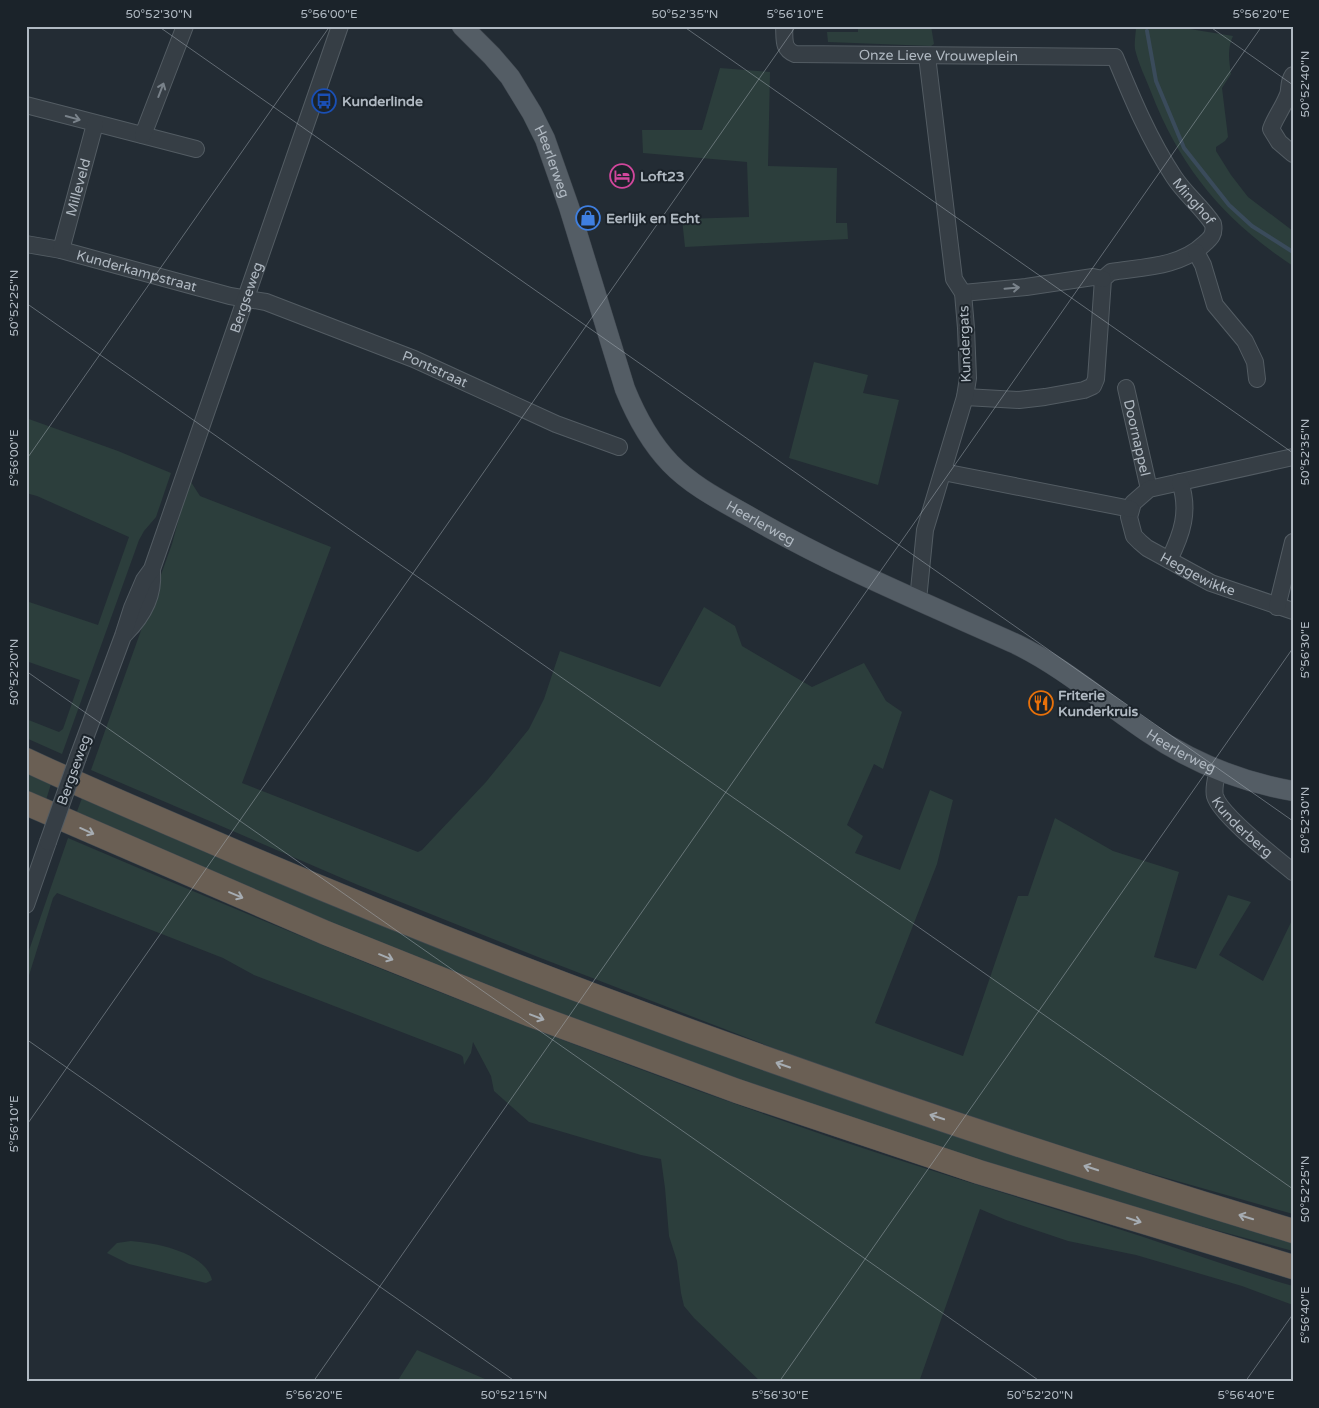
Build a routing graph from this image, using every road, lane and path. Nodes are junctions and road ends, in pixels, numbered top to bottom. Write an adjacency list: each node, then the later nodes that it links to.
1 (185, 26): 10 (street, one-way to 1)
2 (340, 26): 18 (street, Bergseweg)
3 (462, 26): 30 (main road, Heerlerweg)
4 (784, 26): 5 (street, Onze Lieve Vrouweplein)
5 (927, 56): 6 (street, Onze Lieve Vrouweplein); 17 (street, Kundergats)
6 (1115, 57): 15 (street, Minghof)
7 (1293, 75): 12 (street)
8 (26, 105): 9 (street, one-way to 9)
9 (95, 124): 10 (street); 14 (street, Milleveld)
10 (143, 135): 11 (street)
11 (196, 149)
12 (1293, 154)
13 (26, 244): 14 (street, Kunderkampstraat)
14 (61, 250): 18 (street, Kunderkampstraat)
15 (1196, 252): 16 (street, Minghof); 19 (street)
16 (1102, 279): 17 (street, Minghof, one-way to 16); 21 (street)
17 (963, 293): 21 (street, Kundergats)
18 (246, 300): 22 (street, Pontstraat); 37 (street, Bergseweg, bridge)
19 (1256, 380)
20 (1126, 388): 26 (street, Doornappel)
21 (965, 397): 24 (street, Kundergats)
22 (619, 447)
23 (1293, 457): 25 (street)
24 (943, 472): 27 (street); 30 (street, Kundergats)
25 (1180, 482): 26 (street); 29 (street)
26 (1149, 489): 27 (street)
27 (1131, 509): 29 (street, Heggewikke)
28 (1293, 542): 31 (street)
29 (1169, 560): 31 (street, Heggewikke)
30 (918, 600): 33 (main road, Heerlerweg)
31 (1285, 609)
32 (26, 760): 38 (highway, one-way to 32)
33 (1218, 770): 34 (main road, Heerlerweg); 36 (street, Kunderberg)
34 (1293, 791)
35 (26, 804): 39 (highway, one-way to 39)
36 (1293, 872)
37 (26, 905)
38 (1293, 1231)
39 (1293, 1267)

